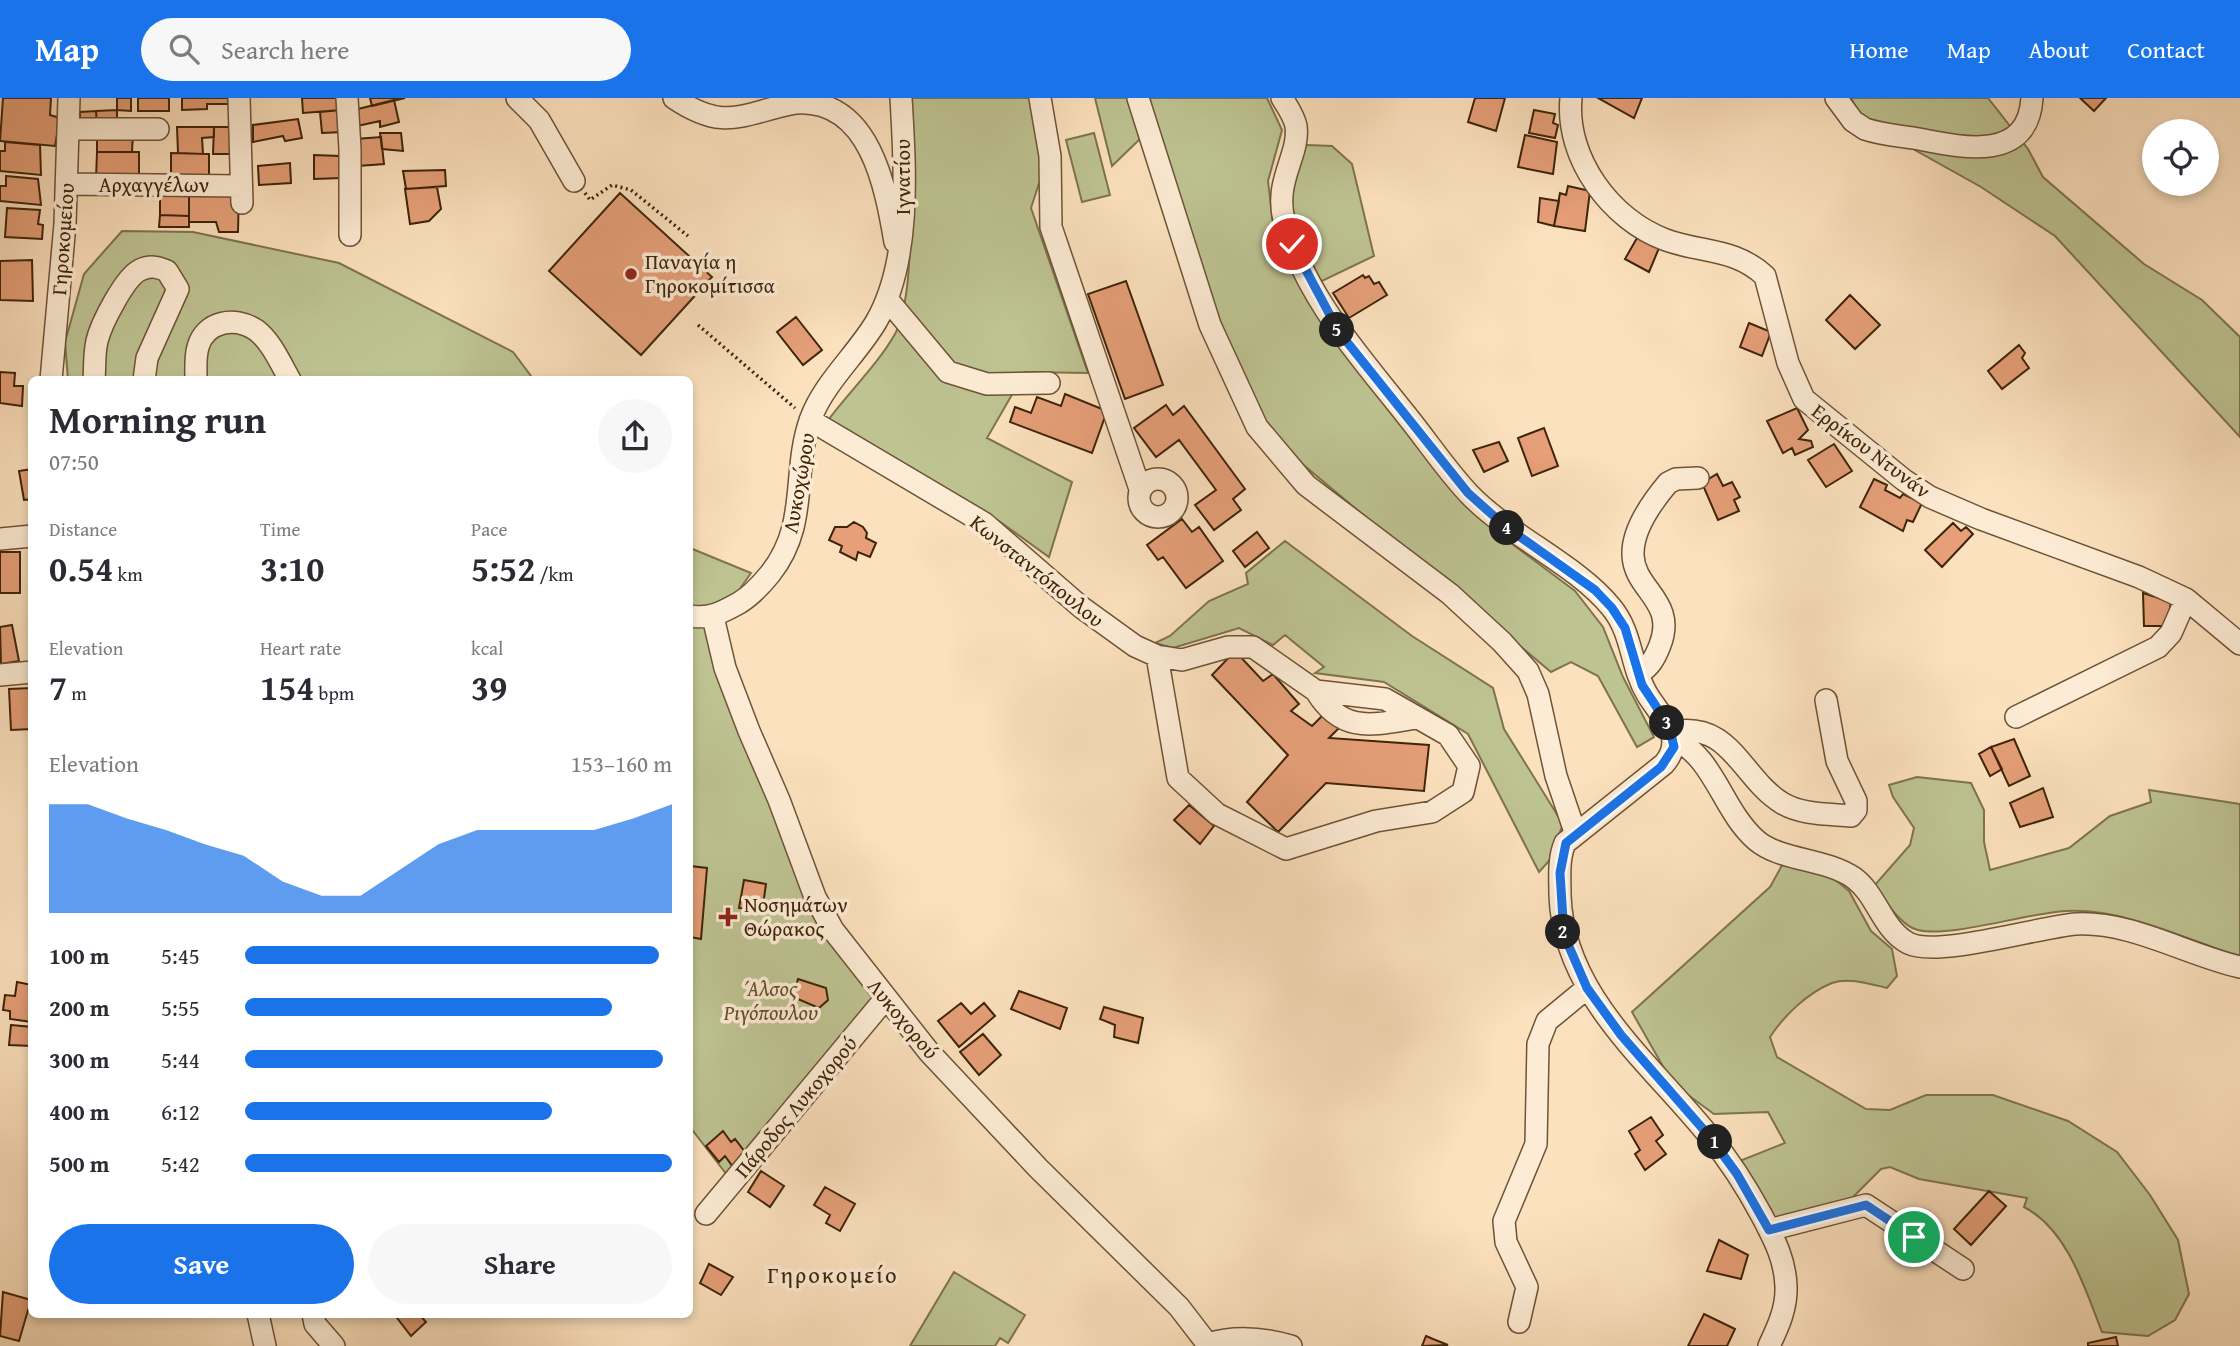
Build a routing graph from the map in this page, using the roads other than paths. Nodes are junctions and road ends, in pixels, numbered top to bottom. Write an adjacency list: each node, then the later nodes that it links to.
1 (69, 98): 13 (street, Γηροκομείου)
2 (239, 98): 16 (street, Αρχαγγέλων)
3 (347, 98): 17 (street)
4 (517, 98): 15 (street)
5 (674, 98): 18 (street)
6 (901, 98): 18 (street, Ιγνατίου)
7 (1041, 98): 28 (street)
8 (1138, 98): 44 (street)
9 (1282, 98): 37 (street)
10 (1571, 98): 31 (street, Ερρίκου Ντυνάν)
11 (1836, 98): 12 (street)
12 (2032, 98)
13 (69, 129): 14 (street); 16 (street, Γηροκομείου)
14 (158, 129)
15 (574, 181)
16 (68, 184): 20 (street, Γηροκομείου)
17 (349, 235)
18 (897, 255): 19 (street, Λυκοχώρου)
19 (887, 299): 25 (street); 26 (street, Λυκοχώρου)
20 (51, 376)
21 (94, 376): 22 (street)
22 (145, 376)
23 (196, 376): 24 (street)
24 (288, 376)
25 (1049, 383)
26 (810, 420): 33 (street, Λυκοχώρου); 35 (street, Κωνσταντόπουλου)
27 (1698, 478): 37 (street)
28 (1140, 489)
29 (28, 536): 30 (street)
30 (0, 539)
31 (2186, 599): 34 (street, Ερρίκου Ντυνάν); 41 (street)
32 (693, 615): 33 (street)
33 (713, 617): 47 (street, Λυκοχορού)
34 (2240, 644)
35 (1157, 656): 39 (street, Κωνσταντόπουλου); 42 (street)
36 (28, 672): 38 (street)
37 (1638, 674): 43 (street)
38 (0, 675)
39 (1316, 691): 42 (street); 42 (street, Κωνσταντόπουλου)
40 (1826, 700): 43 (street)
41 (2016, 717)
42 (1416, 718)
43 (1672, 735): 44 (street); 45 (street)
44 (1575, 832): 46 (street)
45 (2240, 967)
46 (1587, 988): 49 (street); 53 (street)
47 (886, 999): 48 (street, Πάροδος Λυκοχορού); 54 (street, Λυκοχορού)
48 (706, 1214)
49 (1769, 1230): 50 (street); 58 (street)
50 (1962, 1269)
51 (259, 1318): 55 (street)
52 (314, 1318): 56 (street)
53 (1519, 1322)
54 (1208, 1345): 57 (street)
55 (265, 1346)
56 (334, 1346)
57 (1292, 1346)
58 (1769, 1346)

